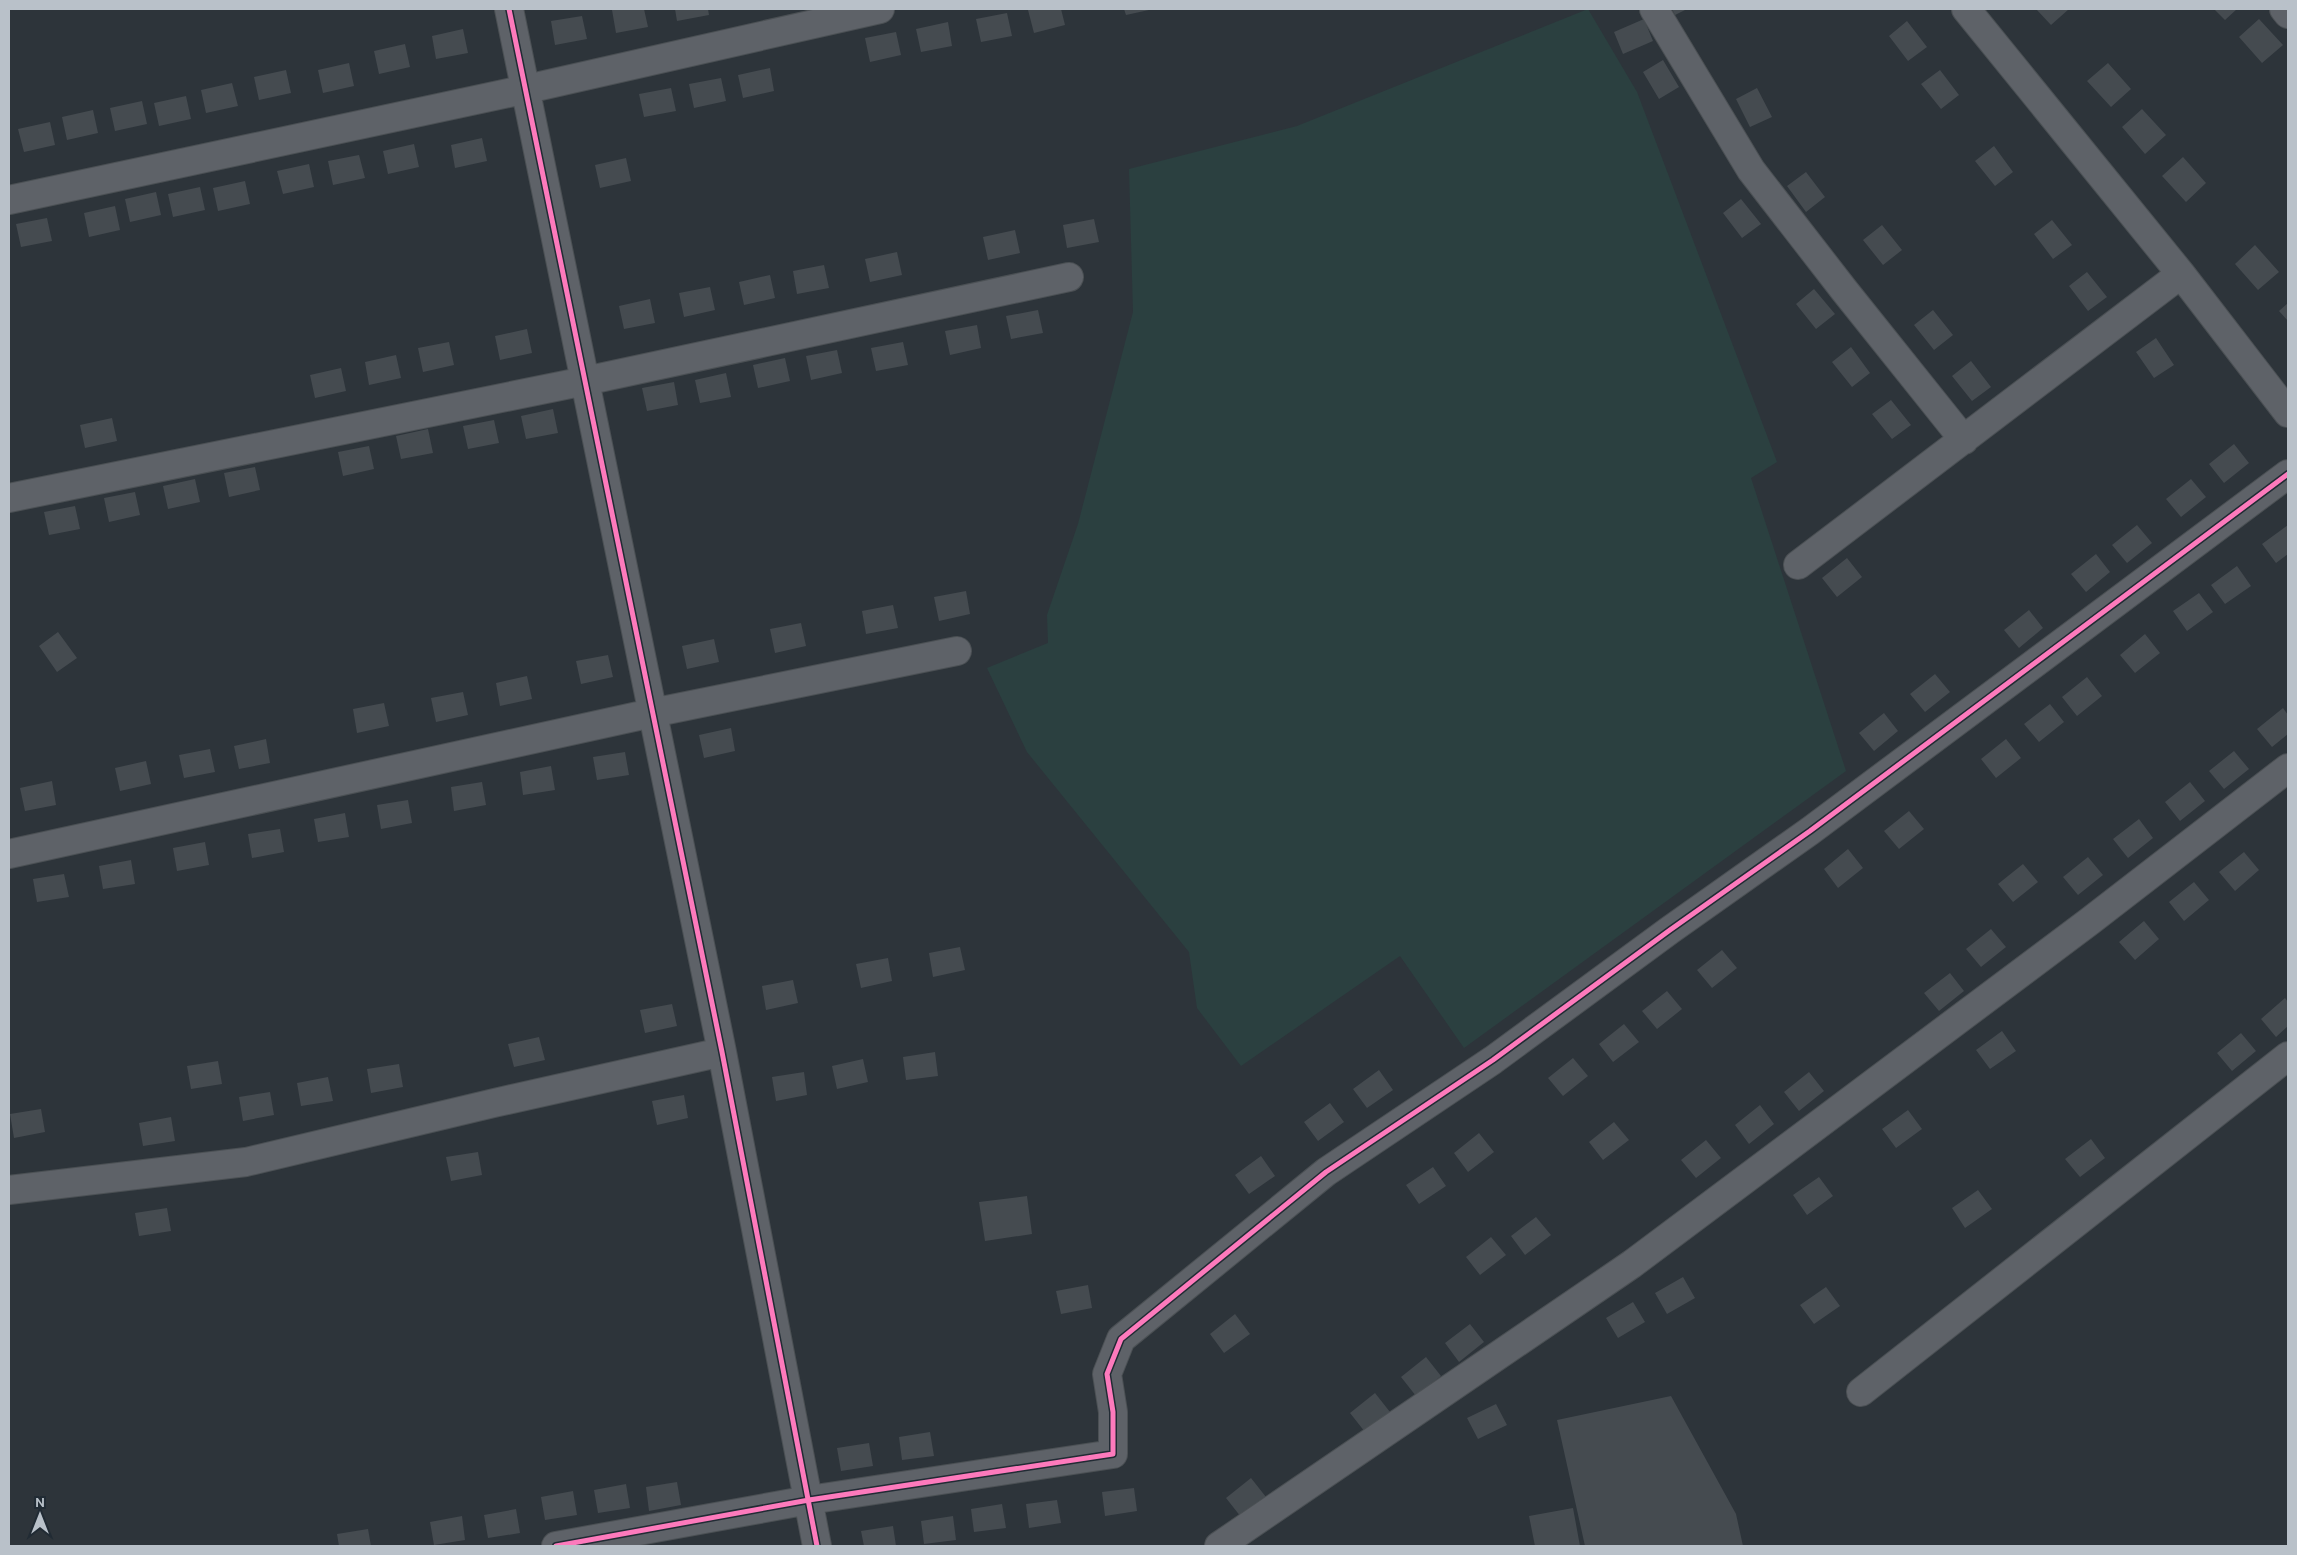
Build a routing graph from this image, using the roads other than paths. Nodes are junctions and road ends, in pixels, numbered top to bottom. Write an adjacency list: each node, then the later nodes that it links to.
1 (510, 9): 7 (street)
2 (880, 9): 7 (street)
3 (1654, 9): 13 (street)
4 (1966, 9): 9 (street)
5 (2284, 9): 6 (street)
6 (2288, 14)
7 (527, 89): 8 (street); 11 (street)
8 (9, 200)
9 (2181, 274): 12 (street); 13 (street)
10 (1070, 277): 11 (street)
11 (584, 381): 15 (street); 18 (street)
12 (2288, 413)
13 (1964, 440): 16 (street)
14 (2288, 474): 25 (street)
15 (9, 498)
16 (1798, 565)
17 (957, 651): 18 (street)
18 (652, 713): 20 (street); 21 (street)
19 (2288, 768): 28 (street)
20 (9, 854)
21 (722, 1052): 23 (street); 25 (street)
22 (2288, 1056): 24 (street)
23 (9, 1190)
24 (1861, 1392)
25 (809, 1500): 26 (street); 27 (street)
26 (556, 1546)
27 (817, 1546)
28 (1219, 1546)

